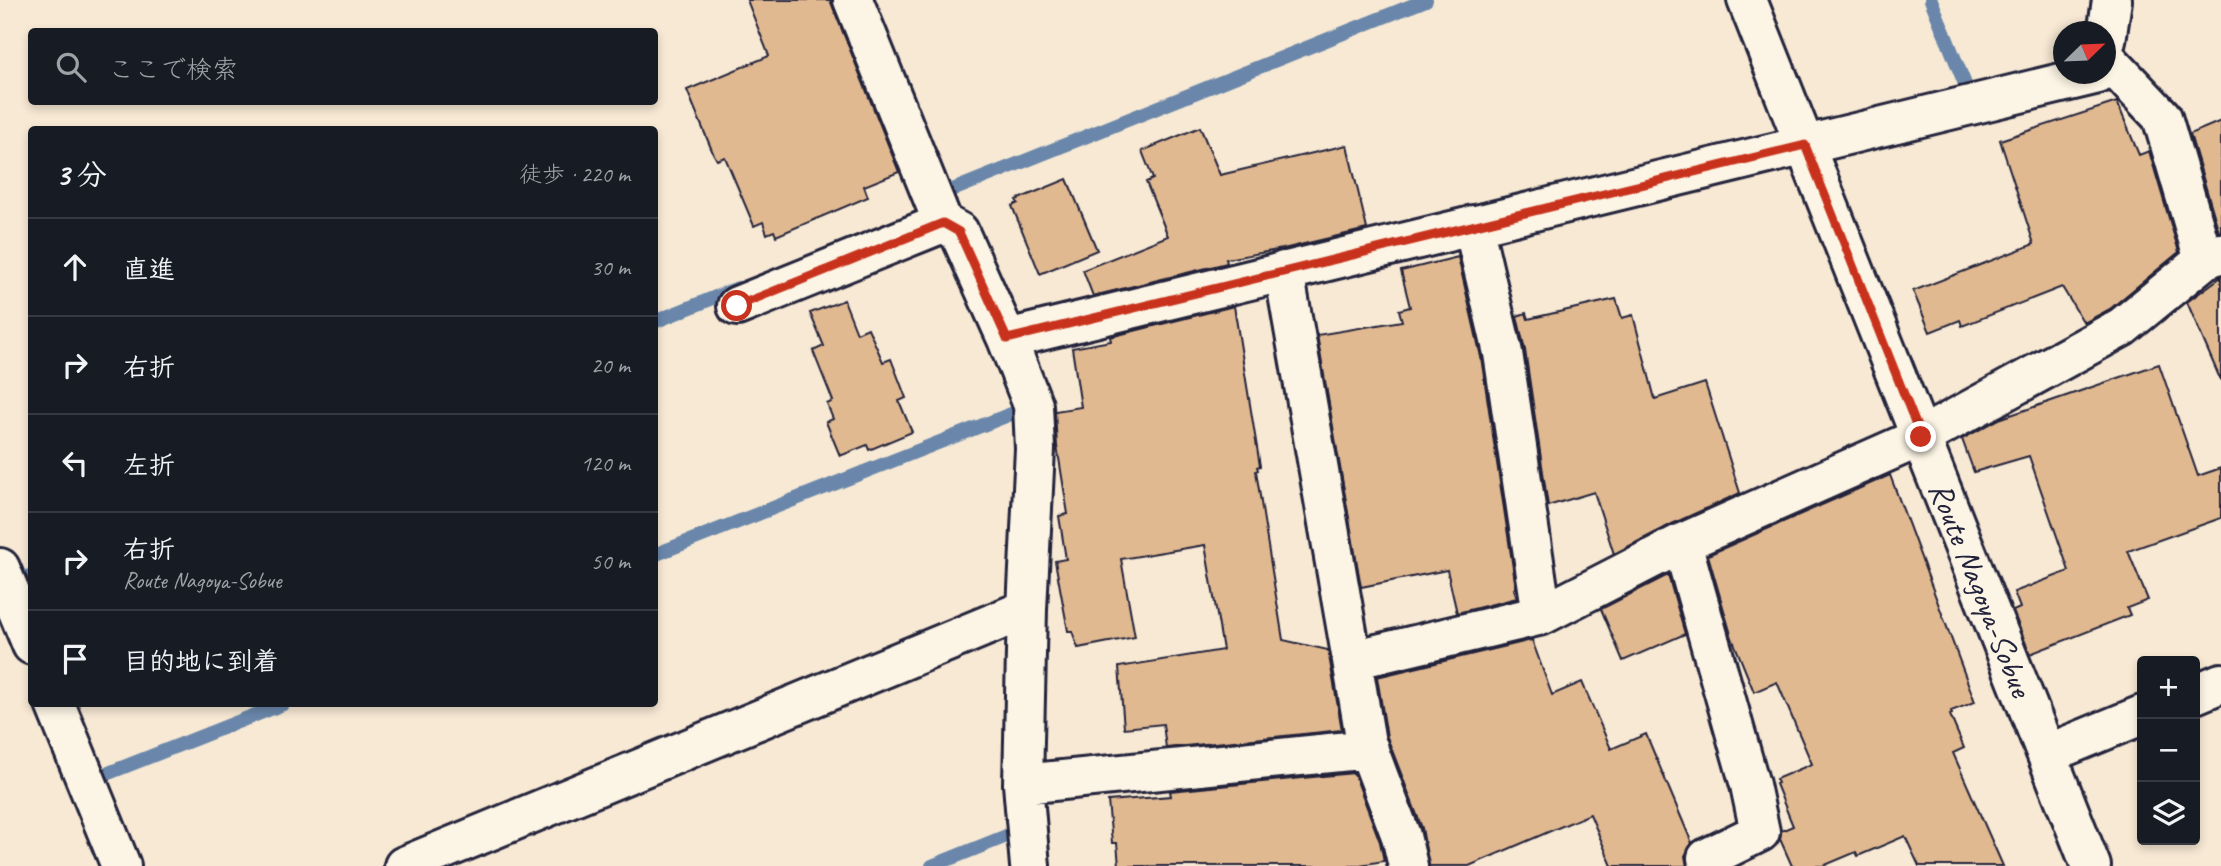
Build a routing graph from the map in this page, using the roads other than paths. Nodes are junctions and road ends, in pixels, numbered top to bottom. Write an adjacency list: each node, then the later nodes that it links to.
1 (853, 0): 8 (street)
2 (1747, 0): 7 (street, Route Nagoya-Sobue)
3 (2112, 0): 4 (street)
4 (2108, 21)
5 (2116, 69): 10 (street)
6 (2057, 84): 7 (street)
7 (1805, 145): 9 (street); 14 (street, Route Nagoya-Sobue)
8 (943, 223): 12 (street); 13 (street)
9 (1473, 225): 11 (street); 18 (street)
10 (2212, 256): 14 (street)
11 (1284, 271): 13 (street); 20 (street)
12 (737, 306)
13 (1007, 339): 17 (street)
14 (1921, 437): 15 (street); 26 (street, Route Nagoya-Sobue)
15 (1682, 543): 18 (street); 32 (street)
16 (0, 568): 19 (street)
17 (1027, 608): 27 (street); 29 (street)
18 (1542, 615): 20 (street)
19 (28, 635)
20 (1352, 660): 25 (street)
21 (2221, 684): 22 (street)
22 (2200, 692)
23 (56, 707): 28 (street)
24 (2137, 717): 26 (street)
25 (1369, 749): 27 (street); 31 (street)
26 (2047, 754): 33 (street, Route Nagoya-Sobue)
27 (1023, 784): 30 (street)
28 (121, 866)
29 (404, 866)
30 (1030, 866)
31 (1408, 866)
32 (1711, 866)
33 (2091, 866)

